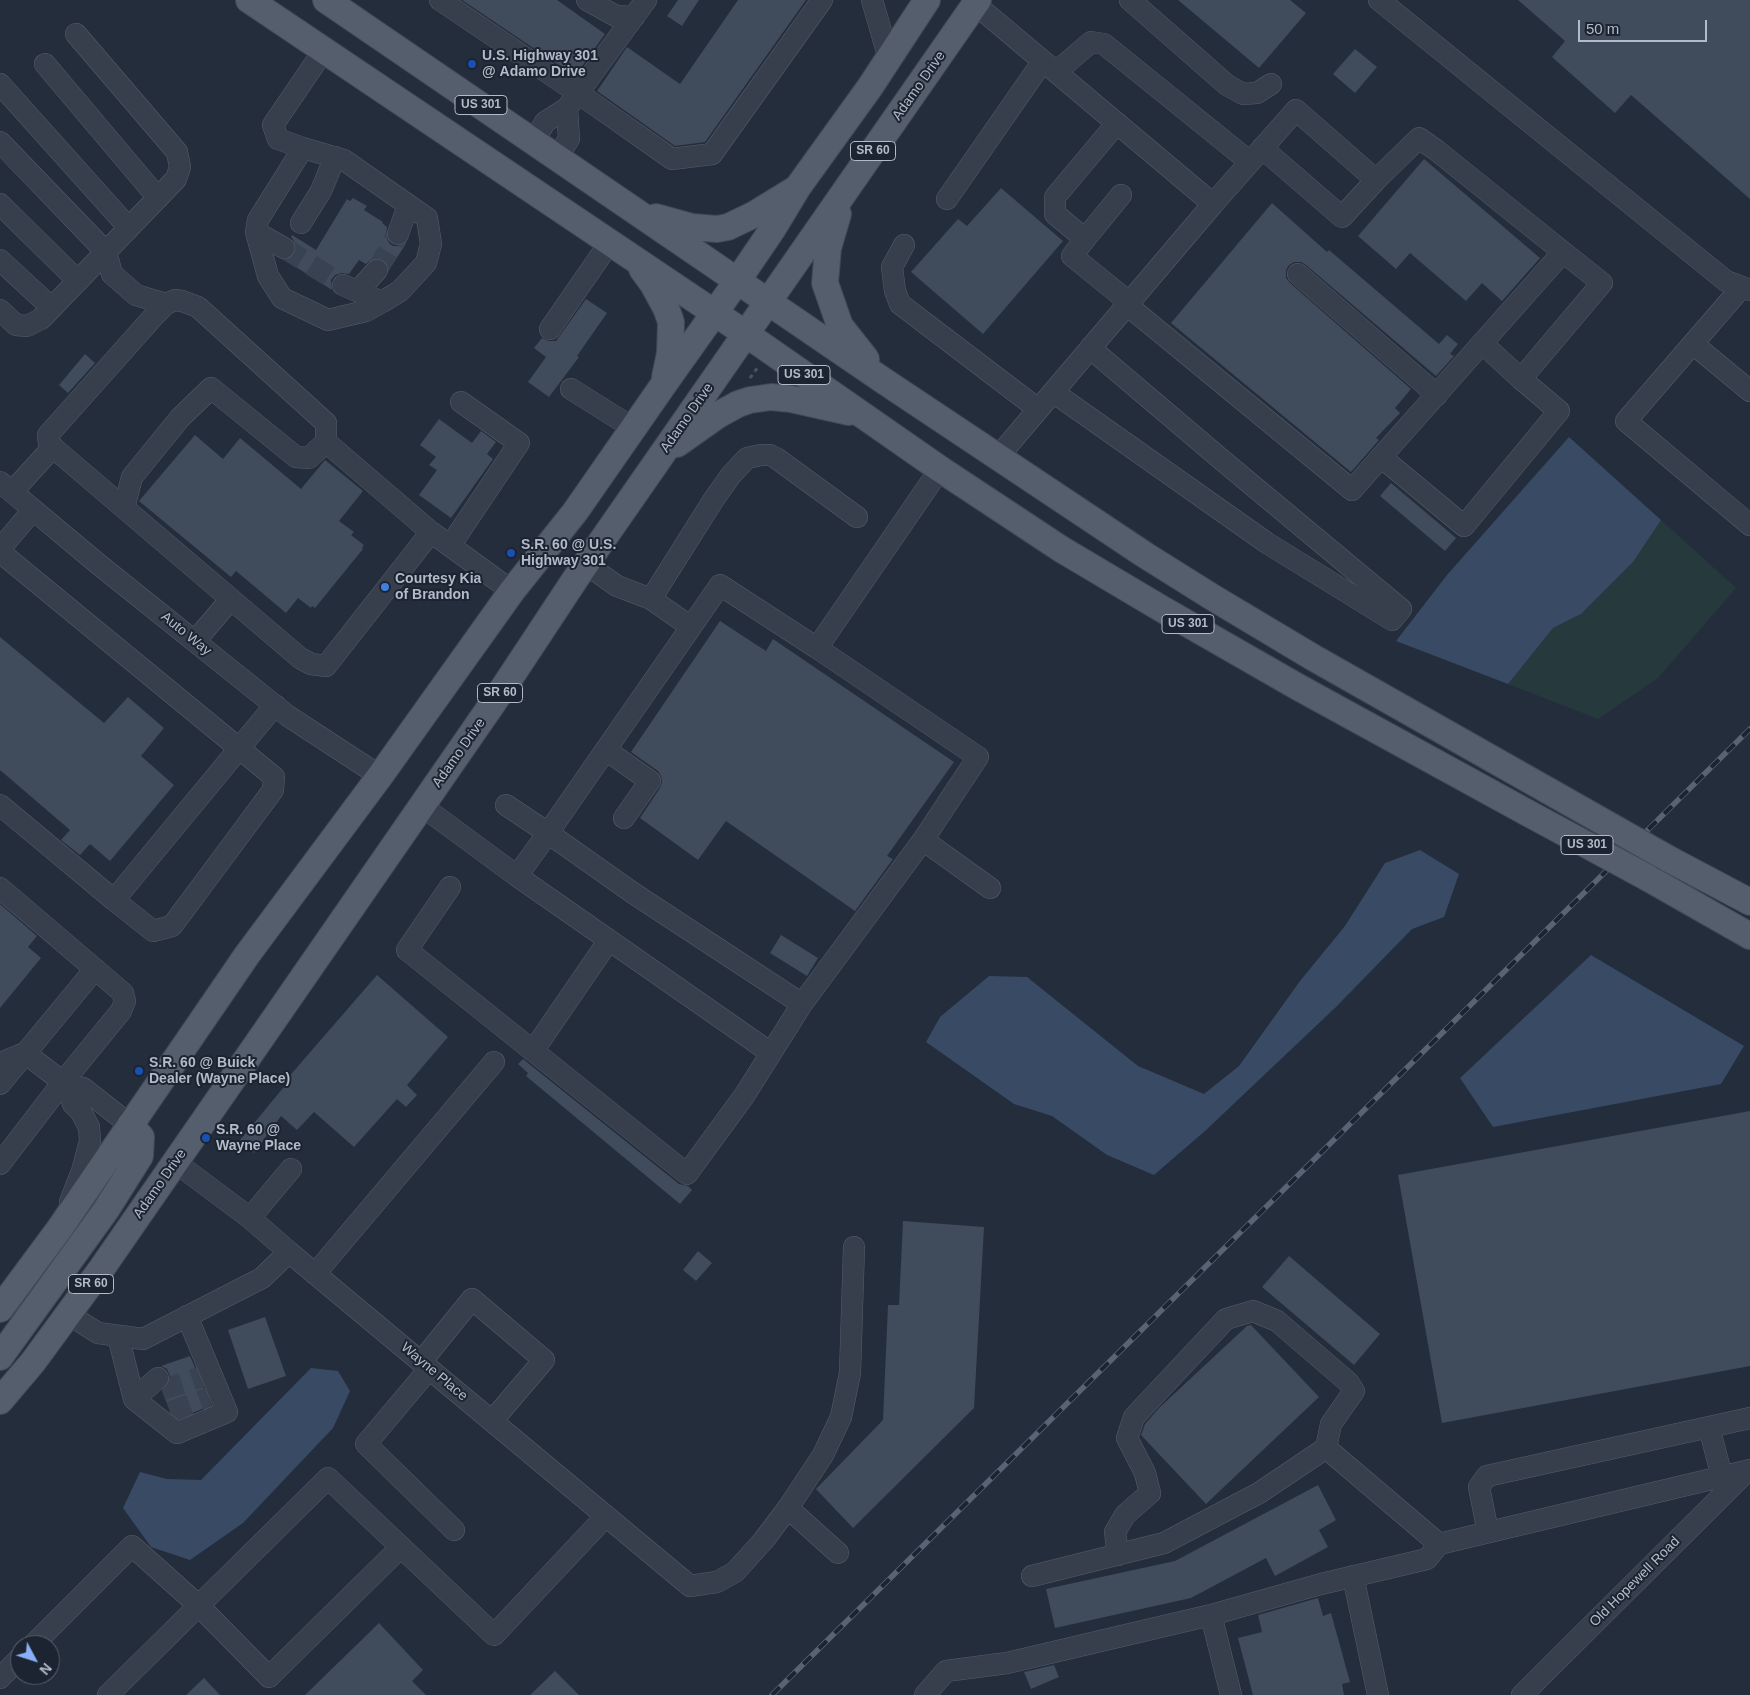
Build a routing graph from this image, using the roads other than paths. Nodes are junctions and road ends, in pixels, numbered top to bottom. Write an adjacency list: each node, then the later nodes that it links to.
1 (249, 0): 13 (main road, US 301)
2 (326, 0): 21 (main road, US 301)
3 (440, 0): 19 (street)
4 (587, 0): 11 (street)
5 (822, 0): 19 (street)
6 (872, 0): 14 (street)
7 (927, 0): 14 (main road, SR 60)
8 (1130, 0): 18 (street)
9 (1379, 0): 53 (street)
10 (977, 2): 16 (street); 29 (main road, Adamo Drive / SR 60)
11 (640, 8): 19 (street)
12 (76, 34): 31 (street)
13 (324, 50): 23 (street); 42 (main road, US 301)
14 (889, 59): 28 (main road, SR 60)
15 (45, 64): 31 (street)
16 (1049, 66): 20 (street); 24 (street); 32 (street)
17 (0, 84): 38 (street)
18 (1271, 84)
19 (573, 101): 21 (street); 26 (street)
20 (1117, 123): 34 (street); 41 (street)
21 (534, 141): 26 (main road, US 301)
22 (0, 142): 45 (street)
23 (303, 148): 25 (street); 39 (street)
24 (1256, 155): 27 (street); 27 (street); 34 (street)
25 (335, 157): 35 (street); 37 (street)
26 (557, 157): 36 (main road, US 301)
27 (1376, 180): 46 (street)
28 (798, 187): 36 (main road); 51 (main road, SR 60)
29 (844, 192): 54 (main road, Adamo Drive / SR 60); 67 (main road)
30 (1121, 195): 41 (street)
31 (158, 198): 38 (street)
32 (947, 198)
33 (0, 204): 52 (street)
34 (1213, 204): 57 (street)
35 (408, 205): 40 (street); 55 (street)
36 (636, 212): 51 (main road, US 301)
37 (301, 224)
38 (129, 228): 45 (street)
39 (256, 232): 44 (street); 55 (street)
40 (398, 234)
41 (1085, 239): 57 (street)
42 (610, 242): 47 (main road, US 301); 61 (street)
43 (904, 245): 74 (street)
44 (284, 248)
45 (106, 252): 52 (street); 56 (street)
46 (1563, 252): 63 (street); 66 (street)
47 (634, 259): 60 (main road, US 301); 68 (main road)
48 (0, 260): 58 (street)
49 (377, 270): 55 (street)
50 (1298, 274): 72 (street)
51 (738, 280): 54 (main road, US 301); 60 (main road)
52 (78, 281): 58 (street)
53 (1746, 288): 64 (street)
54 (768, 301): 62 (main road, Adamo Drive / SR 60); 67 (main road, US 301)
55 (382, 302)
56 (166, 304): 77 (street); 78 (street)
57 (1128, 304): 65 (street); 80 (street)
58 (52, 308): 59 (street)
59 (0, 310)
60 (714, 314): 62 (main road, US 301); 68 (main road)
61 (550, 329)
62 (746, 334): 75 (main road, US 301); 79 (main road, Adamo Drive / SR 60)
63 (1483, 344): 66 (street); 72 (street)
64 (1693, 344): 70 (street); 87 (street)
65 (1090, 348): 71 (street); 71 (street)
66 (1521, 379): 80 (street)
67 (884, 381): 81 (main road, US 301)
68 (664, 384): 76 (main road)
69 (571, 389): 76 (street)
70 (1750, 391)
71 (1053, 392): 74 (street)
72 (1437, 395): 80 (street)
73 (461, 402): 89 (street)
74 (1038, 410): 81 (street)
75 (863, 416): 79 (main road); 82 (main road, US 301)
76 (633, 428): 92 (main road)
77 (326, 442): 84 (street); 88 (street)
78 (53, 447): 83 (street); 84 (street)
79 (661, 456): 91 (main road, Adamo Drive / SR 60)
80 (1382, 457)
81 (997, 458): 113 (main road, US 301, bridge)
82 (940, 469): 97 (street); 114 (main road, US 301, bridge)
83 (6, 487): 85 (street, Auto Way)
84 (124, 508): 93 (street)
85 (33, 510): 90 (street); 96 (street, Auto Way)
86 (857, 517): 94 (street)
87 (1750, 525)
88 (431, 532): 89 (street); 93 (street)
89 (450, 546): 92 (street)
90 (0, 551): 99 (street)
91 (586, 564): 94 (street); 104 (main road, Adamo Drive / SR 60)
92 (512, 591): 101 (main road)
93 (231, 599): 96 (street)
94 (651, 599): 95 (street)
95 (691, 627): 97 (street); 100 (street)
96 (195, 641): 98 (street, Auto Way)
97 (817, 648): 107 (street)
98 (275, 705): 99 (street); 101 (street, Auto Way)
99 (240, 748): 112 (street); 112 (street)
100 (606, 750): 105 (street); 106 (street)
101 (380, 776): 125 (main road)
102 (0, 805): 112 (street)
103 (506, 805): 106 (street)
104 (422, 806): 108 (street); 126 (main road, Adamo Drive / SR 60)
105 (624, 818)
106 (548, 833): 108 (street); 117 (street)
107 (923, 840): 111 (street); 117 (street)
108 (517, 876): 115 (street)
109 (450, 886): 118 (street)
110 (0, 888): 116 (street)
111 (990, 888)
112 (114, 900)
113 (1750, 902)
114 (1750, 936)
115 (610, 940): 118 (street); 120 (street)
116 (95, 969): 119 (street); 124 (street)
117 (802, 1004): 120 (street)
118 (533, 1051): 120 (street)
119 (25, 1053): 122 (street); 123 (street); 124 (street)
120 (771, 1053)
121 (494, 1062): 133 (street)
122 (0, 1063)
123 (0, 1084)
124 (65, 1084): 125 (street); 127 (street); 130 (street)
125 (130, 1125): 130 (main road); 138 (main road)
126 (175, 1162): 129 (street, Wayne Place); 135 (main road, Adamo Drive / SR 60)
127 (0, 1164)
128 (292, 1168): 129 (street)
129 (250, 1218): 132 (street, Wayne Place)
130 (60, 1228): 134 (main road)
131 (854, 1247): 150 (street)
132 (289, 1252): 133 (street, Wayne Place); 136 (street)
133 (315, 1274): 139 (street, Wayne Place)
134 (0, 1309)
135 (68, 1314): 137 (street); 142 (main road, Adamo Drive / SR 60)
136 (187, 1316): 137 (street); 141 (street)
137 (118, 1336): 141 (street)
138 (0, 1357)
139 (425, 1365): 145 (street, Wayne Place); 145 (street); 152 (street)
140 (160, 1384): 141 (street)
141 (134, 1399): 143 (street)
142 (0, 1401)
143 (170, 1412)
144 (1750, 1418): 146 (street)
145 (492, 1421): 151 (street, Wayne Place)
146 (1709, 1427): 149 (street); 153 (street)
147 (1326, 1448): 154 (street); 157 (street); 157 (street)
148 (1748, 1471): 149 (street); 169 (street, Old Hopewell Road)
149 (1722, 1477): 153 (street)
150 (788, 1508): 151 (street, Wayne Place); 156 (street)
151 (606, 1516): 155 (street)
152 (454, 1530)
153 (1488, 1532): 154 (street)
154 (1438, 1544): 159 (street)
155 (401, 1547): 160 (street); 160 (street)
156 (838, 1553)
157 (1118, 1554): 158 (street)
158 (1032, 1576)
159 (1353, 1576): 161 (street); 168 (street)
160 (198, 1605): 162 (street); 165 (street)
161 (1211, 1615): 166 (street); 167 (street)
162 (43, 1635)
163 (10, 1668): 164 (street)
164 (0, 1678)
165 (108, 1695)
166 (925, 1695)
167 (1231, 1695)
168 (1378, 1695)
169 (1522, 1695)

